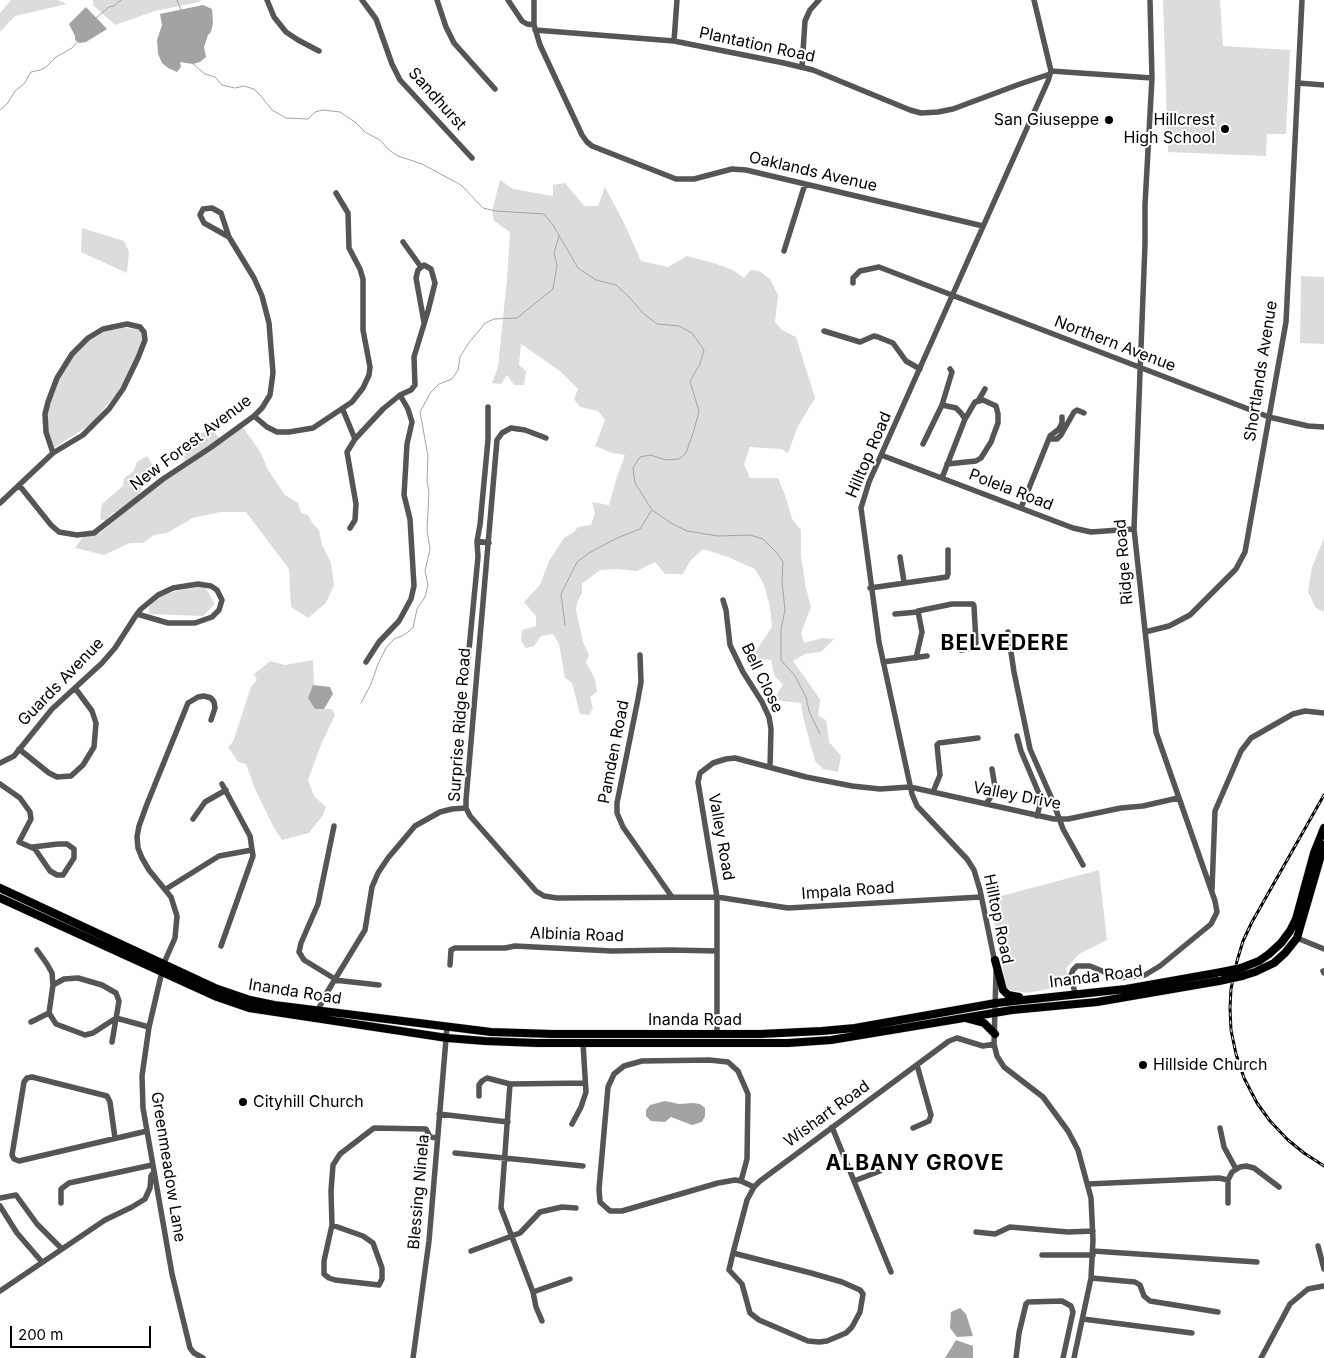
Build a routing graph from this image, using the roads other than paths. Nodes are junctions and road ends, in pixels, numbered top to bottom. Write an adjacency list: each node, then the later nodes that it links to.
1 (267, 0): 13 (street)
2 (362, 0): 20 (street, Sandhurst)
3 (437, 0): 19 (street)
4 (508, 0): 11 (street)
5 (534, 0): 11 (street, Oaklands Avenue)
6 (677, 0): 12 (street)
7 (819, 0): 14 (street)
8 (1034, 0): 15 (street)
9 (1150, 0): 16 (street, Ridge Road)
10 (1302, 0): 17 (street, Shortlands Avenue)
11 (534, 28): 12 (street, Plantation Road); 21 (street, Oaklands Avenue)
12 (674, 41): 14 (street, Plantation Road)
13 (318, 51)
14 (802, 67): 15 (street, Plantation Road)
15 (1050, 73): 16 (street, Plantation Road); 23 (street, Hilltop Road)
16 (1152, 78): 32 (street, Ridge Road)
17 (1298, 83): 18 (street); 44 (street, Shortlands Avenue)
18 (1324, 85)
19 (495, 89)
20 (472, 158)
21 (805, 184): 23 (street, Oaklands Avenue); 26 (street)
22 (336, 193): 40 (street)
23 (983, 226): 29 (street, Hilltop Road)
24 (230, 237): 24 (street, New Forest Avenue); 42 (street, New Forest Avenue)
25 (403, 242): 27 (street)
26 (784, 251)
27 (421, 267): 30 (street); 30 (street)
28 (853, 283): 29 (street, Northern Avenue)
29 (952, 296): 32 (street, Northern Avenue); 33 (street, Hilltop Road)
30 (424, 322): 36 (street)
31 (824, 331): 33 (street)
32 (1140, 368): 44 (street, Northern Avenue); 59 (street, Ridge Road)
33 (920, 369): 52 (street, Hilltop Road)
34 (950, 369): 38 (street)
35 (985, 389): 37 (street)
36 (400, 395): 48 (street); 76 (street)
37 (978, 401): 45 (street); 53 (street)
38 (942, 405): 45 (street); 50 (street)
39 (488, 407): 60 (street)
40 (343, 410): 42 (street); 48 (street)
41 (1084, 413): 49 (street)
42 (254, 416): 55 (street, New Forest Avenue)
43 (1062, 417): 49 (street)
44 (1269, 417): 46 (street, Northern Avenue); 71 (street, Shortlands Avenue)
45 (965, 419): 53 (street)
46 (1324, 427)
47 (546, 438): 61 (street, Surprise Ridge Road)
48 (355, 439): 58 (street)
49 (1049, 439): 57 (street)
50 (923, 444)
51 (53, 453): 51 (street); 55 (street)
52 (881, 455): 54 (street, Polela Road); 65 (street, Hilltop Road)
53 (947, 464): 54 (street)
54 (942, 478): 57 (street, Polela Road)
55 (19, 484): 56 (street)
56 (0, 503)
57 (1021, 508): 59 (street, Polela Road)
58 (350, 528)
59 (1134, 529): 71 (street, Ridge Road)
60 (477, 541): 61 (street); 78 (street)
61 (489, 543): 95 (street, Surprise Ridge Road)
62 (948, 550): 64 (street)
63 (900, 557): 64 (street)
64 (904, 582): 65 (street)
65 (870, 588): 77 (street, Hilltop Road)
66 (724, 600): 86 (street, Bell Close)
67 (918, 612): 69 (street); 72 (street); 75 (street)
68 (137, 614): 68 (street, Guards Avenue); 79 (street, Guards Avenue)
69 (895, 614)
70 (1008, 632): 98 (street)
71 (1145, 632): 93 (street, Ridge Road)
72 (961, 650)
73 (640, 655): 108 (street, Pamden Road)
74 (927, 656): 75 (street)
75 (916, 658): 77 (street)
76 (366, 662)
77 (883, 662): 90 (street, Hilltop Road)
78 (467, 670)
79 (75, 688): 84 (street, Guards Avenue); 84 (street)
80 (1324, 713): 107 (street)
81 (211, 720): 106 (street)
82 (1017, 736): 96 (street)
83 (978, 738): 92 (street)
84 (19, 750): 85 (street, Guards Avenue)
85 (0, 763)
86 (770, 767): 90 (street, Valley Road); 109 (street, Valley Road)
87 (992, 769): 94 (street)
88 (0, 784): 102 (street)
89 (222, 784): 91 (street)
90 (910, 787): 92 (street, Valley Drive); 110 (street, Hilltop Road)
91 (226, 790): 97 (street); 103 (street)
92 (933, 792): 94 (street, Valley Drive)
93 (1178, 798): 98 (street, Valley Drive); 107 (street, Ridge Road)
94 (986, 804): 96 (street, Valley Drive)
95 (466, 808): 108 (street, Surprise Ridge Road); 121 (street)
96 (1037, 816): 98 (street, Valley Drive)
97 (192, 819)
98 (1060, 819): 104 (street)
99 (334, 826): 121 (street)
100 (1324, 828): 120 (main road, Inanda Road)
101 (1324, 845): 112 (main road, Inanda Road)
102 (33, 847): 102 (street)
103 (252, 850): 106 (street); 113 (street)
104 (1083, 865)
105 (0, 888): 119 (main road, Inanda Road)
106 (166, 889): 119 (street, Greenmeadow Lane)
107 (1212, 891): 124 (street, Ridge Road)
108 (672, 897): 109 (street, Surprise Ridge Road)
109 (717, 897): 110 (street, Impala Road); 116 (street, Valley Road)
110 (981, 897): 117 (street, Hilltop Road)
111 (0, 898): 119 (main road, Inanda Road)
112 (1297, 938): 114 (street); 120 (main road, Inanda Road)
113 (221, 946)
114 (1324, 948)
115 (37, 950): 122 (street)
116 (717, 951): 118 (street, Albinia Road); 138 (street, Valley Road)
117 (995, 960): 125 (main road); 126 (street, Hilltop Road)
118 (450, 965)
119 (163, 967): 127 (main road, Inanda Road); 134 (street, Greenmeadow Lane); 135 (main road, Inanda Road)
120 (1241, 972): 124 (main road, Inanda Road, bridge); 129 (main road, Inanda Road, bridge)
121 (334, 979): 123 (street); 127 (street)
122 (53, 985): 128 (street); 131 (street)
123 (379, 985)
124 (1075, 994): 125 (main road, Inanda Road)
125 (1034, 998): 126 (main road, Inanda Road)
126 (996, 1003): 129 (street, Hilltop Road); 138 (main road, Inanda Road)
127 (318, 1010): 130 (main road, Inanda Road)
128 (49, 1013): 131 (street); 133 (street)
129 (996, 1013): 132 (main road, Inanda Road); 139 (street, Hilltop Road)
130 (362, 1016): 135 (main road); 136 (main road, Inanda Road)
131 (116, 1018): 134 (street); 141 (street)
132 (963, 1018): 139 (main road); 143 (main road, Inanda Road)
133 (32, 1022)
134 (149, 1027): 155 (street, Greenmeadow Lane)
135 (380, 1027): 140 (main road, Inanda Road)
136 (448, 1027): 137 (main road, Inanda Road); 140 (street, Blessing Ninela)
137 (502, 1033): 138 (main road, Inanda Road); 142 (main road)
138 (717, 1033)
139 (995, 1034): 144 (street, Hilltop Road)
140 (446, 1038): 142 (main road, Inanda Road); 149 (street, Blessing Ninela)
141 (112, 1042)
142 (505, 1042): 143 (main road, Inanda Road)
143 (583, 1043): 146 (street)
144 (994, 1044): 145 (street, Wishart Road); 168 (street)
145 (917, 1065): 152 (street, Wishart Road); 153 (street)
146 (585, 1083): 147 (street); 151 (street)
147 (510, 1084): 148 (street); 150 (street)
148 (479, 1096)
149 (439, 1114): 150 (street); 157 (street, Blessing Ninela)
150 (508, 1122): 159 (street)
151 (572, 1124)
152 (832, 1127): 167 (street); 169 (street, Wishart Road)
153 (913, 1128)
154 (1220, 1128): 162 (street)
155 (147, 1131): 156 (street); 160 (street, Greenmeadow Lane)
156 (115, 1138): 156 (street)
157 (437, 1138): 176 (street); 200 (street, Blessing Ninela)
158 (455, 1153): 159 (street)
159 (504, 1158): 161 (street); 179 (street)
160 (152, 1165): 164 (street, Greenmeadow Lane); 172 (street)
161 (583, 1166)
162 (1236, 1169): 165 (street); 170 (street)
163 (880, 1171): 167 (street)
164 (154, 1173): 181 (street); 199 (street, Greenmeadow Lane)
165 (1228, 1180): 168 (street); 173 (street)
166 (741, 1181): 166 (street); 169 (street)
167 (854, 1181): 189 (street)
168 (1088, 1184): 177 (street)
169 (754, 1187): 183 (street, Wishart Road)
170 (1279, 1187)
171 (0, 1198): 181 (street)
172 (61, 1203)
173 (1228, 1203)
174 (0, 1206): 186 (street)
175 (576, 1208): 179 (street)
176 (332, 1226): 176 (street)
177 (1093, 1231): 178 (street); 184 (street)
178 (976, 1232)
179 (510, 1236): 182 (street); 194 (street)
180 (1318, 1246): 188 (street)
181 (62, 1249): 186 (street)
182 (471, 1251)
183 (733, 1253): 183 (street, Wishart Road)
184 (1093, 1253): 185 (street); 187 (street); 190 (street)
185 (1042, 1255)
186 (42, 1262): 193 (street)
187 (1257, 1262)
188 (1324, 1269)
189 (891, 1272)
190 (1091, 1278): 195 (street); 196 (street)
191 (570, 1279): 194 (street)
192 (1324, 1286): 204 (street)
193 (0, 1291)
194 (533, 1292): 197 (street)
195 (1218, 1312)
196 (1083, 1318): 198 (street); 203 (street)
197 (542, 1321)
198 (1192, 1333)
199 (203, 1358)
200 (413, 1358)
201 (1016, 1358): 202 (street)
202 (1063, 1358)
203 (1074, 1358)
204 (1261, 1358)

